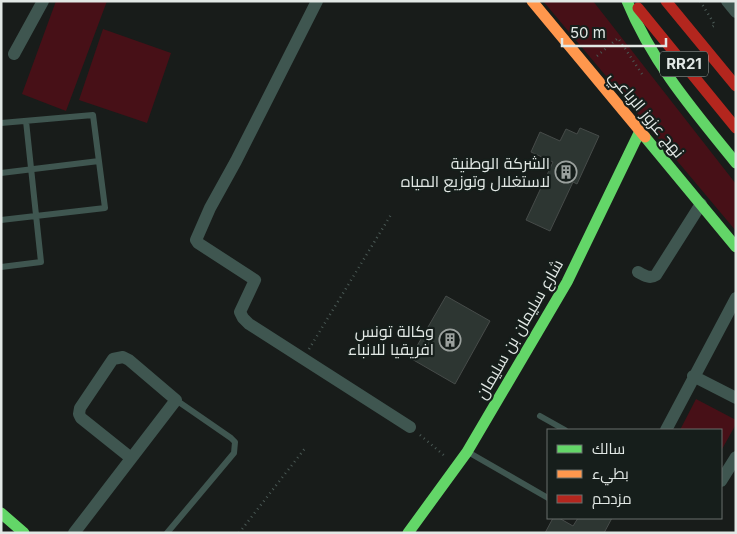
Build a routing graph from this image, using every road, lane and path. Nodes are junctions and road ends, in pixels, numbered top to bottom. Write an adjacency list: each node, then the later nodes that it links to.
1 (43, 1): 11 (street)
2 (317, 1): 31 (street)
3 (532, 1): 12 (main road, نهج عزوز الرباعي)
4 (627, 1): 20 (main road)
5 (632, 1): 17 (main road, RR21)
6 (666, 1): 14 (main road, RR21)
7 (700, 1): 10 (path)
8 (727, 1): 9 (street)
9 (736, 12)
10 (715, 25)
11 (14, 54)
12 (586, 66): 13 (path); 18 (main road, نهج عزوز الرباعي)
13 (646, 80)
14 (736, 86)
15 (26, 121): 16 (lane); 19 (lane); 21 (lane)
16 (1, 123)
17 (736, 128)
18 (640, 131): 23 (main road, نهج عزوز الرباعي); 40 (main road, شارع سليمان بن سليمان)
19 (99, 161): 21 (lane); 25 (lane)
20 (736, 163)
21 (31, 170): 22 (lane); 25 (lane)
22 (1, 174)
23 (701, 204): 27 (main road, نهج عزوز الرباعي); 29 (street)
24 (392, 213): 31 (path)
25 (36, 216): 26 (lane); 28 (lane)
26 (1, 220)
27 (736, 247)
28 (1, 267)
29 (638, 272)
30 (736, 298): 32 (street)
31 (303, 359): 36 (street)
32 (693, 376): 33 (street); 38 (street)
33 (736, 398)
34 (176, 400): 42 (street); 42 (street); 49 (lane)
35 (540, 416): 37 (lane)
36 (410, 427): 43 (path)
37 (563, 429)
38 (666, 429)
39 (306, 447): 50 (path)
40 (467, 452): 43 (main road, شارع سليمان بن سليمان); 45 (lane)
41 (736, 457): 44 (street)
42 (131, 458): 48 (street)
43 (457, 466): 51 (main road, شارع سليمان بن سليمان)
44 (722, 479)
45 (547, 497)
46 (1, 513): 47 (main road)
47 (24, 533)
48 (74, 533)
49 (167, 533)
50 (239, 533)
51 (408, 533)

